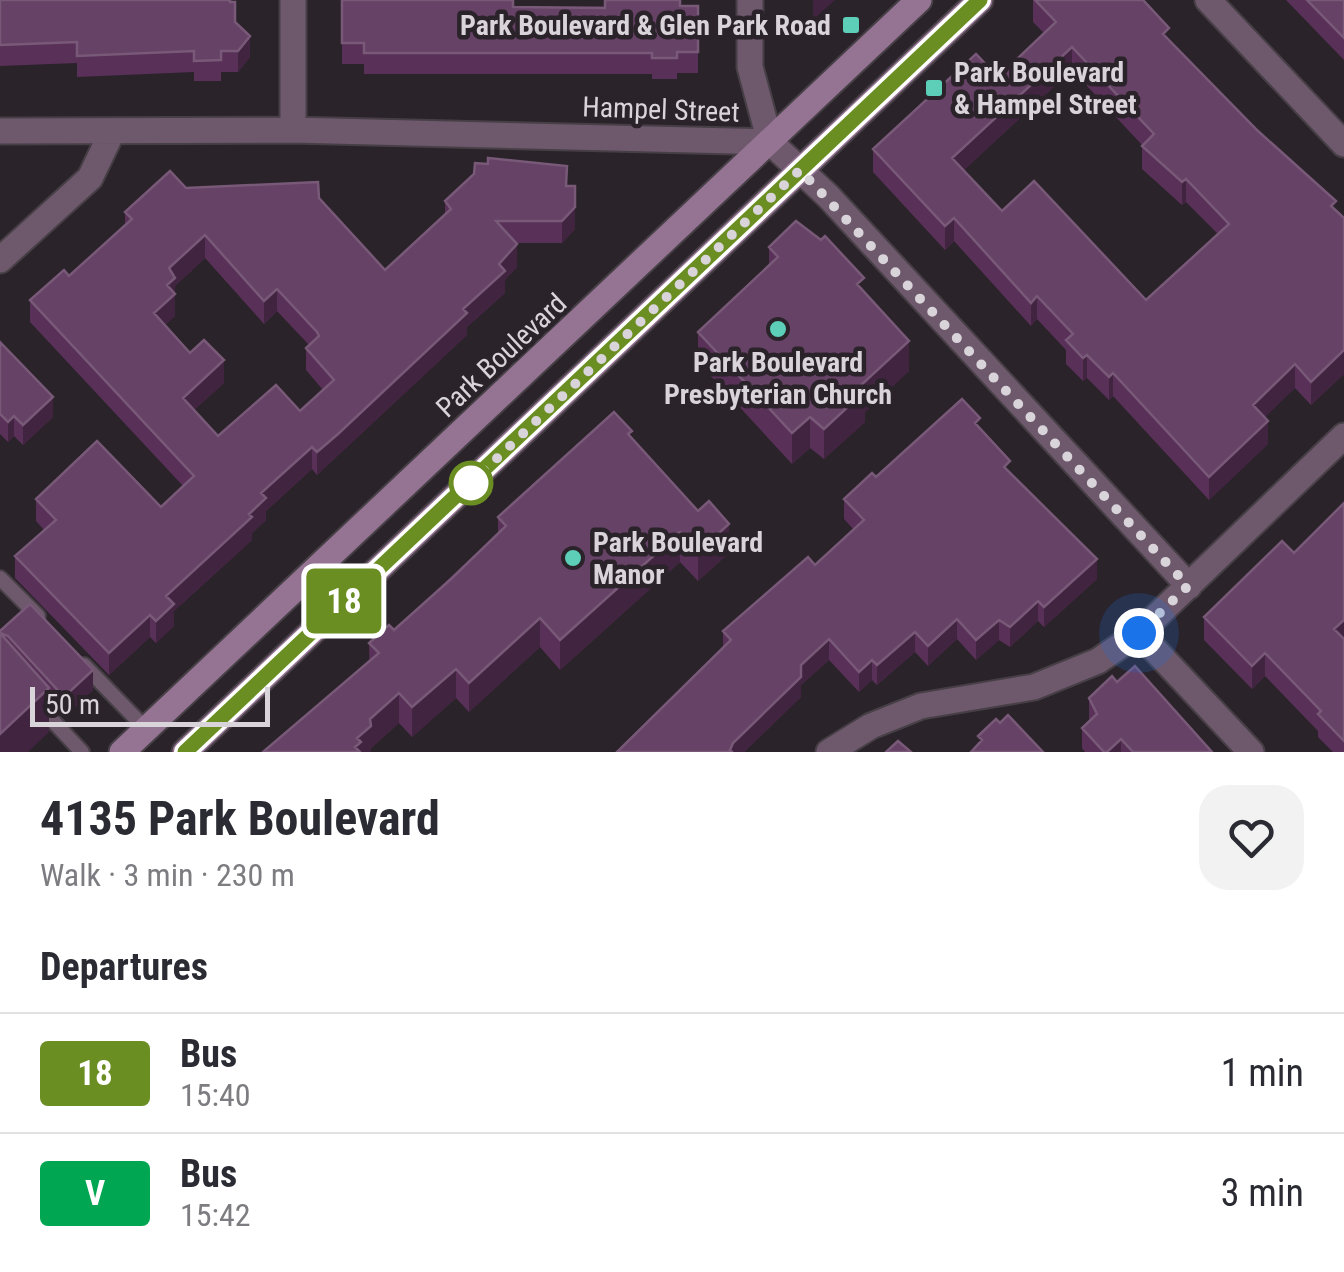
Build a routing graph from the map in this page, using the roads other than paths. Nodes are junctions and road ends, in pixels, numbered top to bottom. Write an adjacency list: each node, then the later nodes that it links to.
1 (293, 0): 6 (street)
2 (750, 0): 9 (street)
3 (919, 0): 9 (main road, Park Boulevard)
4 (980, 0): 11 (main road)
5 (1208, 0): 10 (street)
6 (293, 130): 8 (street, Hampel Street); 9 (street, Hampel Street)
7 (0, 132): 8 (street, Hampel Street)
8 (112, 132): 12 (street)
9 (770, 142): 11 (street, Hampel Street); 20 (main road, Park Boulevard)
10 (1344, 144)
11 (800, 170): 15 (street, Hampel Street); 23 (main road)
12 (0, 260)
13 (1344, 436): 15 (street)
14 (0, 578): 16 (lane)
15 (1188, 586): 17 (street)
16 (51, 630)
17 (1139, 633): 24 (street); 25 (street)
18 (76, 657): 20 (lane)
19 (23, 689): 21 (lane)
20 (146, 729): 22 (main road, Park Boulevard)
21 (82, 752)
22 (122, 752)
23 (185, 752)
24 (830, 752)
25 (1251, 752)

